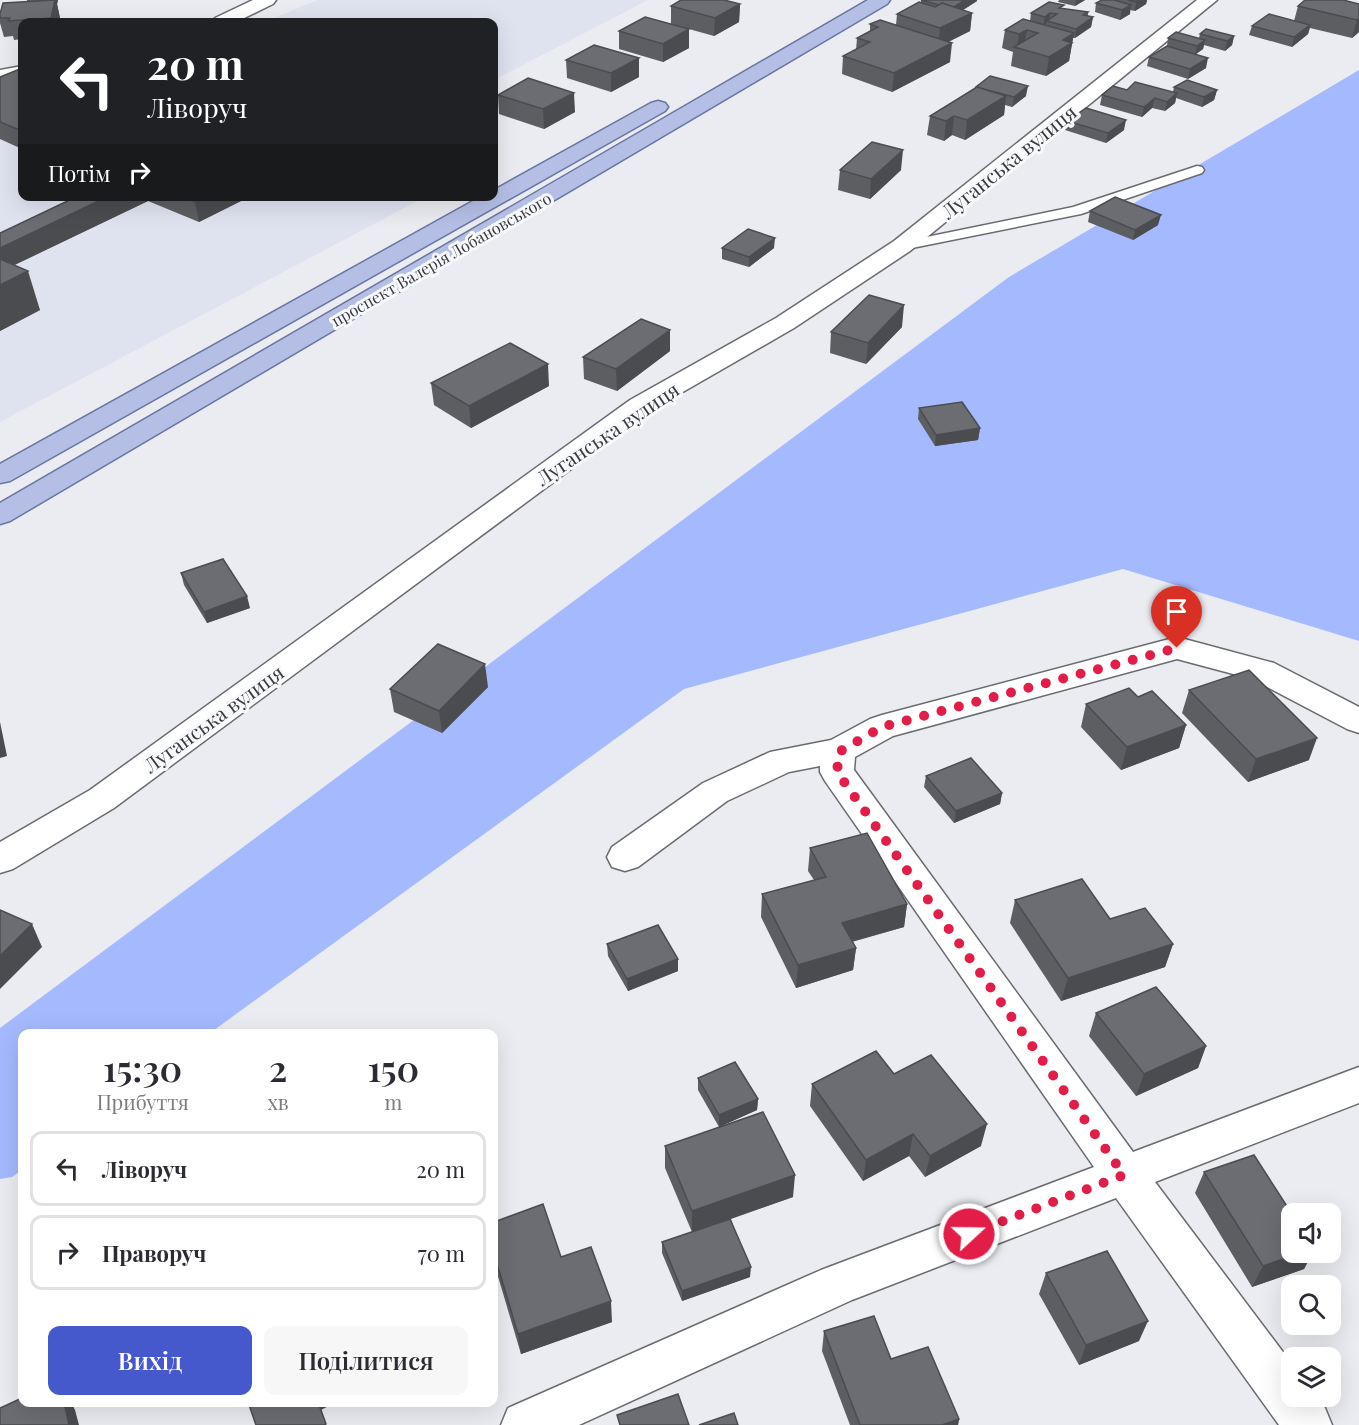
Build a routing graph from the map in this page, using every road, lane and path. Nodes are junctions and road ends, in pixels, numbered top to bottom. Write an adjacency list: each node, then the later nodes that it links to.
1 (267, 0): 5 (street)
2 (844, 0): 9 (main road, проспект Валерія Лобановського)
3 (881, 0): 13 (main road, проспект Валерія Лобановського)
4 (1208, 0): 11 (street, Луганська вулиця)
5 (230, 18)
6 (18, 73): 7 (street)
7 (0, 76)
8 (1197, 170): 11 (lane)
9 (498, 195)
10 (487, 201): 12 (main road, проспект Валерія Лобановського)
11 (902, 246): 17 (street, Луганська вулиця)
12 (0, 475)
13 (0, 515)
14 (1359, 721): 15 (street)
15 (839, 752): 16 (street); 19 (street)
16 (625, 857)
17 (0, 859)
18 (1359, 1085): 19 (street)
19 (1124, 1175): 20 (street); 21 (street)
20 (525, 1425)
21 (1308, 1425)

